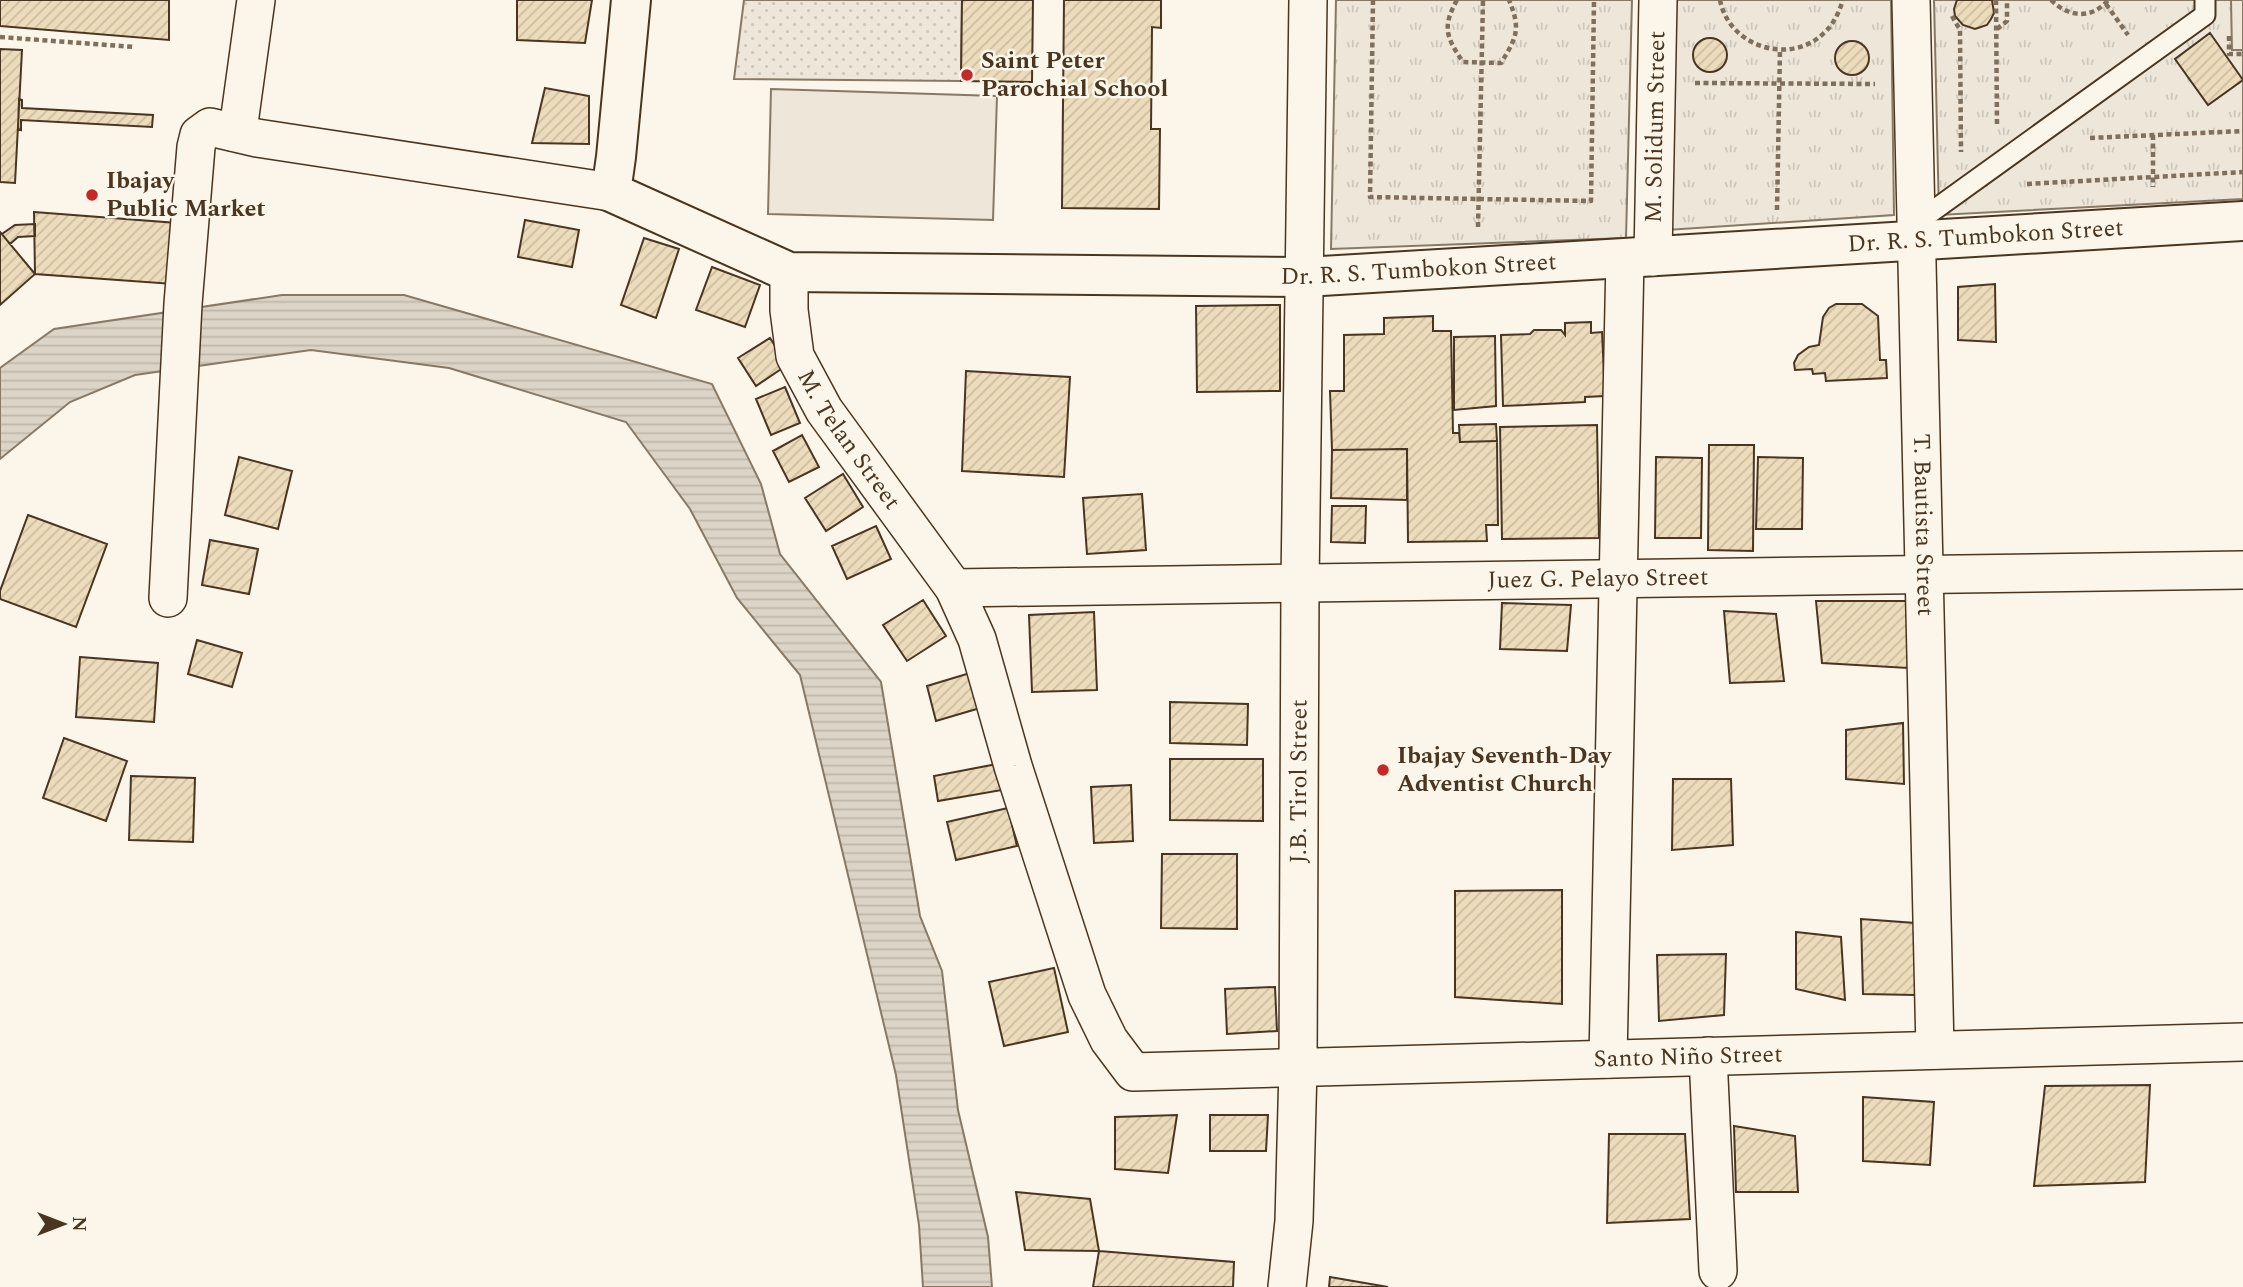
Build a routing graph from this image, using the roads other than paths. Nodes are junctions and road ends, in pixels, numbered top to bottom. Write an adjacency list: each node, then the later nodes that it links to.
1 (256, 0): 7 (street)
2 (631, 0): 8 (street)
3 (1308, 0): 13 (street, J.B. Tirol Street)
4 (1658, 0): 11 (street, M. Solidum Street)
5 (1911, 0): 10 (street, T. Bautista Street)
6 (2206, 0): 10 (lane)
7 (233, 132): 8 (street); 19 (street)
8 (611, 192): 12 (street, Dr. R. S. Tumbokon Street)
9 (2243, 221): 10 (street, Dr. R. S. Tumbokon Street)
10 (1916, 232): 11 (street, Dr. R. S. Tumbokon Street); 15 (street, T. Bautista Street)
11 (1639, 257): 13 (street, Dr. R. S. Tumbokon Street); 16 (street, M. Solidum Street)
12 (789, 272): 13 (street, Dr. R. S. Tumbokon Street); 18 (street, M. Telan Street)
13 (1305, 277): 17 (street, J.B. Tirol Street)
14 (2243, 570): 15 (street, Juez G. Pelayo Street)
15 (1924, 575): 16 (street, Juez G. Pelayo Street); 21 (street, T. Bautista Street)
16 (1618, 579): 17 (street, Juez G. Pelayo Street); 23 (street, M. Solidum Street)
17 (1300, 584): 18 (street, Juez G. Pelayo Street); 24 (street, J.B. Tirol Street)
18 (954, 588): 25 (street, M. Telan Street)
19 (168, 598)
20 (2243, 1042): 21 (street, Santo Niño Street)
21 (1935, 1050): 22 (street, Santo Niño Street)
22 (1708, 1056): 23 (street, Santo Niño Street); 26 (street)
23 (1608, 1059): 24 (street, Santo Niño Street)
24 (1297, 1067): 25 (street, Santo Niño Street); 27 (street, J.B. Tirol Street)
25 (1133, 1072)
26 (1718, 1271)
27 (1287, 1287)

